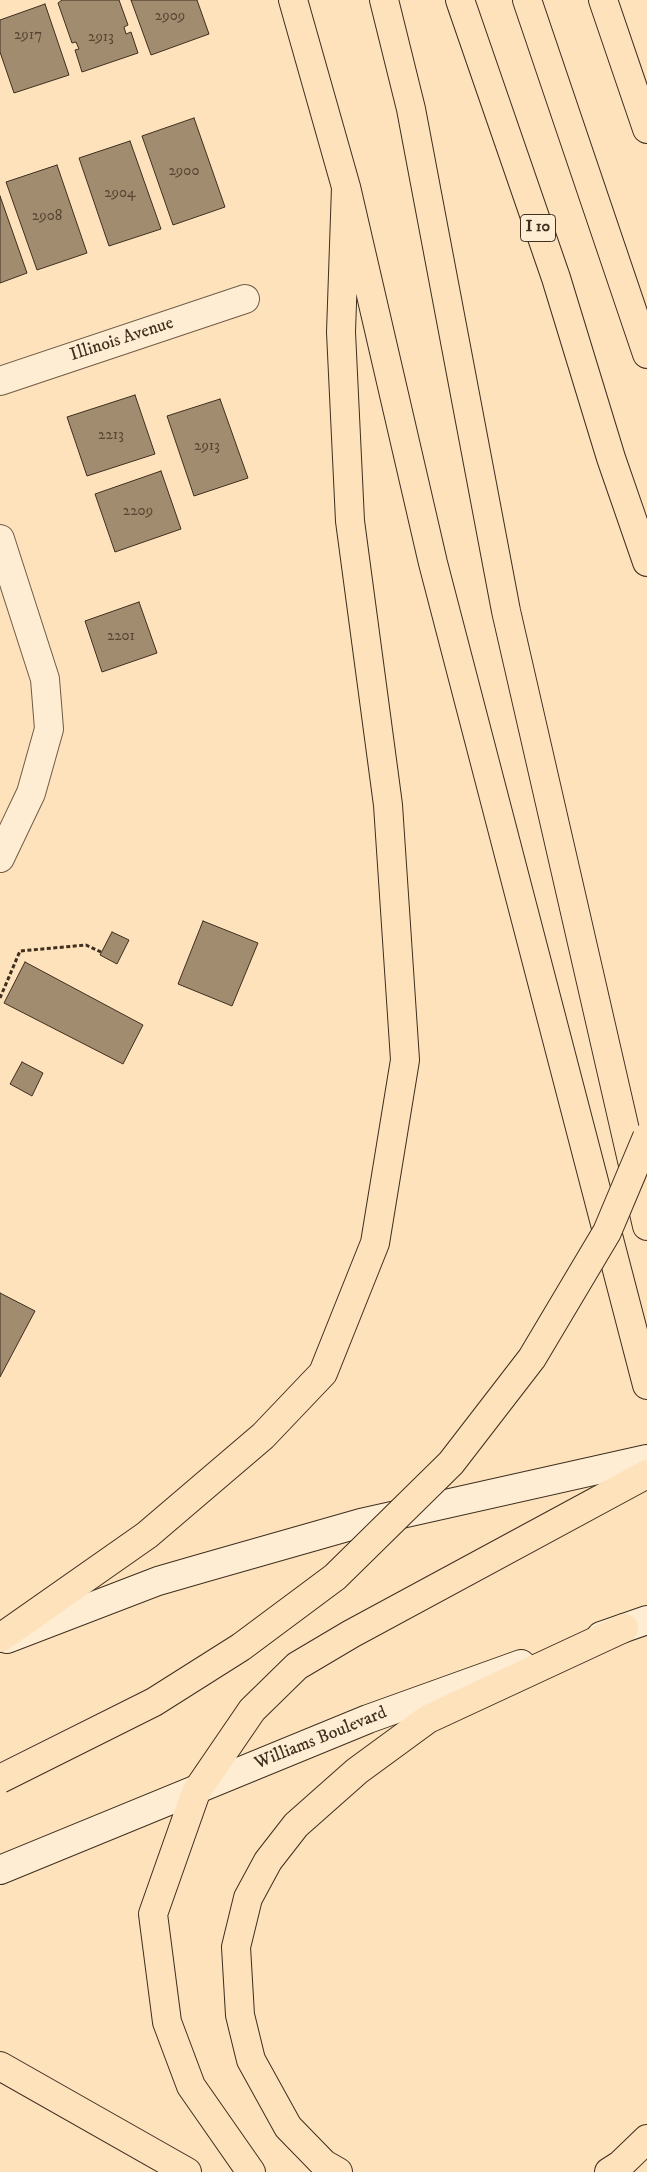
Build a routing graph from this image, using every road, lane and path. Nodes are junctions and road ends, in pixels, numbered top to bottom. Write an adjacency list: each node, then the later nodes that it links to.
1 (293, 0): 7 (highway)
2 (384, 0): 17 (highway, bridge)
3 (460, 0): 12 (highway, I 10)
4 (527, 0): 9 (highway)
5 (604, 0): 6 (highway)
6 (647, 129)
7 (346, 187): 18 (highway); 22 (highway)
8 (245, 299): 10 (main road, Illinois Avenue)
9 (647, 354)
10 (0, 381)
11 (0, 539): 13 (main road)
12 (647, 562)
13 (3, 846)
14 (101, 952): 15 (path)
15 (0, 998)
16 (647, 1137): 24 (highway, bridge)
17 (647, 1226)
18 (647, 1385)
19 (647, 1459): 23 (main road)
20 (647, 1474): 25 (highway)
21 (635, 1624): 25 (main road, Williams Boulevard); 31 (highway)
22 (0, 1638)
23 (0, 1641)
24 (0, 1779)
25 (196, 1792): 26 (main road, Williams Boulevard); 30 (highway)
26 (0, 1870)
27 (0, 2066): 29 (highway)
28 (647, 2139): 32 (highway)
29 (187, 2172)
30 (251, 2172)
31 (338, 2172)
32 (609, 2172)

